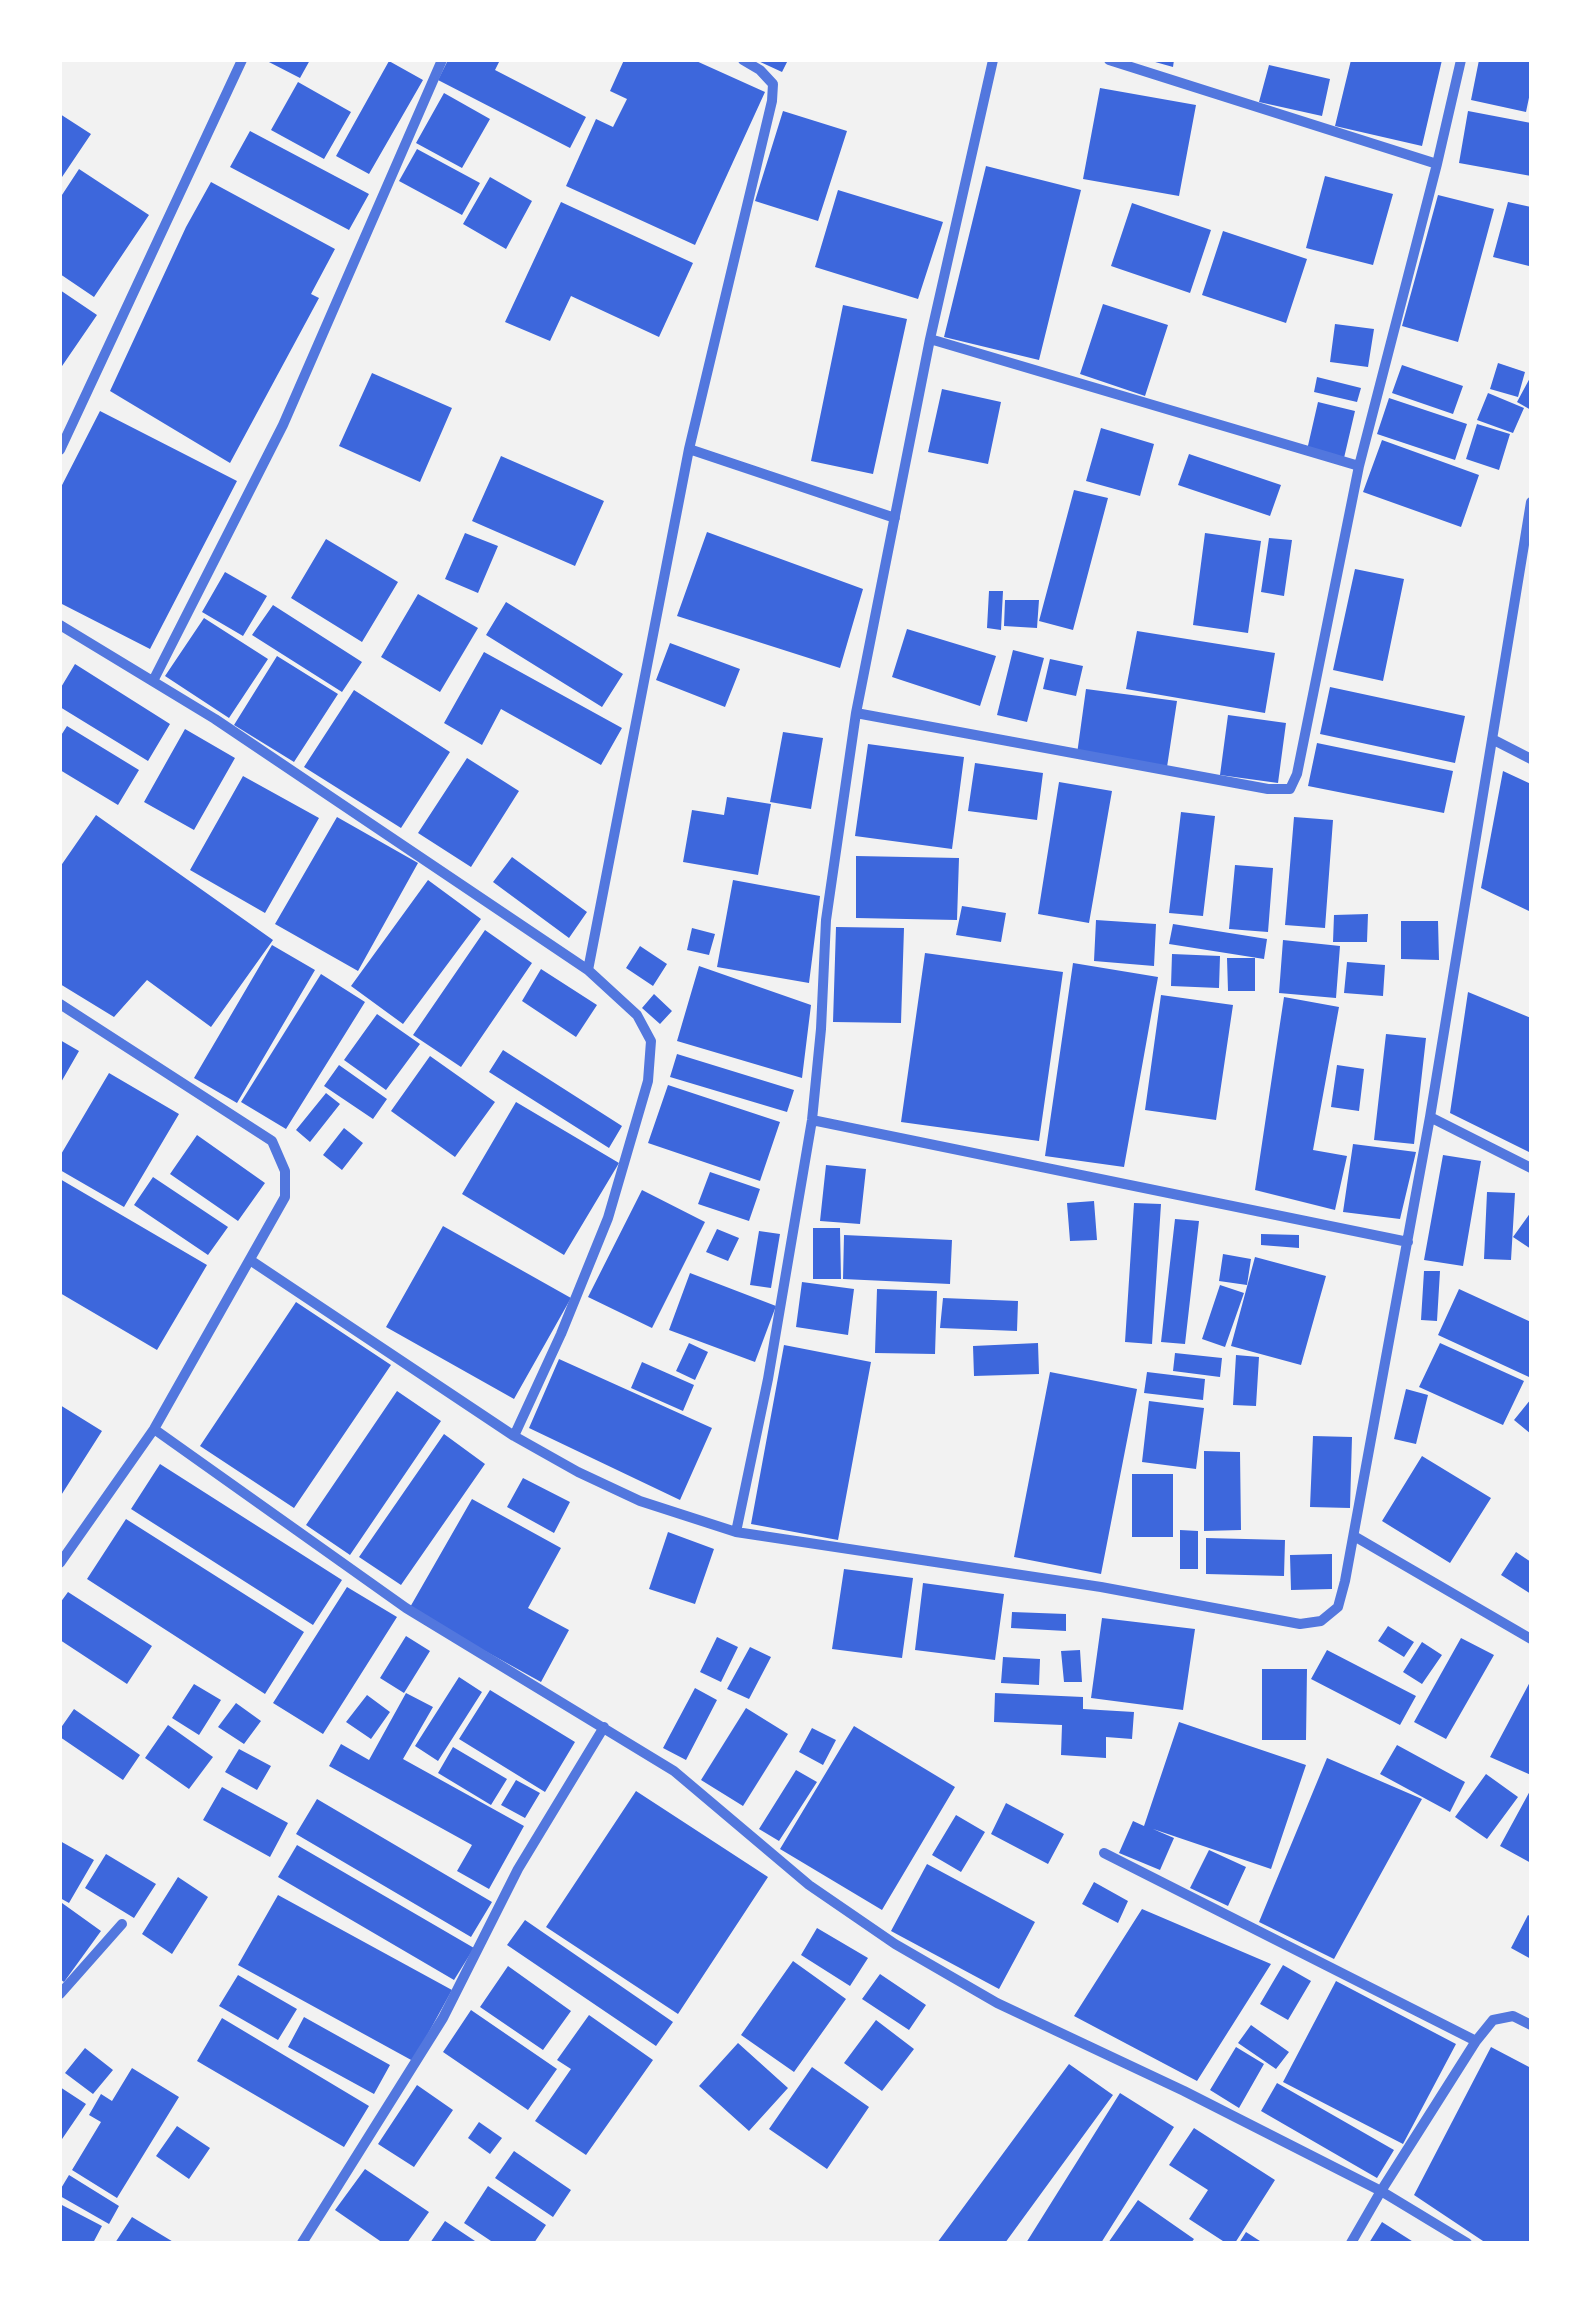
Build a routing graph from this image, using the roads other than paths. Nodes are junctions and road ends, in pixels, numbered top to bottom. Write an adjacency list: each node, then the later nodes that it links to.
1 (242, 60): 10 (street)
2 (442, 60): 15 (street)
3 (743, 60): 9 (street)
4 (992, 60): 8 (street)
5 (1109, 60): 7 (street)
6 (1461, 60): 7 (street)
7 (1438, 164): 11 (street)
8 (930, 339): 11 (street); 13 (street)
9 (689, 449): 13 (street); 19 (street)
10 (60, 450)
11 (1359, 466): 16 (street)
12 (1531, 502): 17 (street)
13 (895, 518): 16 (street)
14 (60, 625): 15 (street)
15 (153, 681): 19 (street)
16 (856, 714): 22 (street)
17 (1492, 739): 18 (street); 21 (street)
18 (1531, 759)
19 (588, 970): 27 (street)
20 (60, 1004): 25 (street)
21 (1430, 1117): 23 (street); 24 (street)
22 (812, 1120): 24 (street); 28 (street)
23 (1531, 1168)
24 (1408, 1242): 29 (street)
25 (250, 1260): 26 (street); 27 (street)
26 (154, 1429): 30 (street); 32 (street)
27 (514, 1436): 28 (street)
28 (736, 1532): 29 (street)
29 (1354, 1536): 31 (street)
30 (60, 1562)
31 (1531, 1639)
32 (604, 1728): 38 (street); 39 (street)
33 (1104, 1852): 37 (street)
34 (122, 1924): 35 (street)
35 (60, 1994)
36 (1531, 2025): 37 (street)
37 (1476, 2041): 38 (street)
38 (1381, 2191): 40 (street); 41 (street)
39 (302, 2243)
40 (1351, 2243)
41 (1467, 2243)

